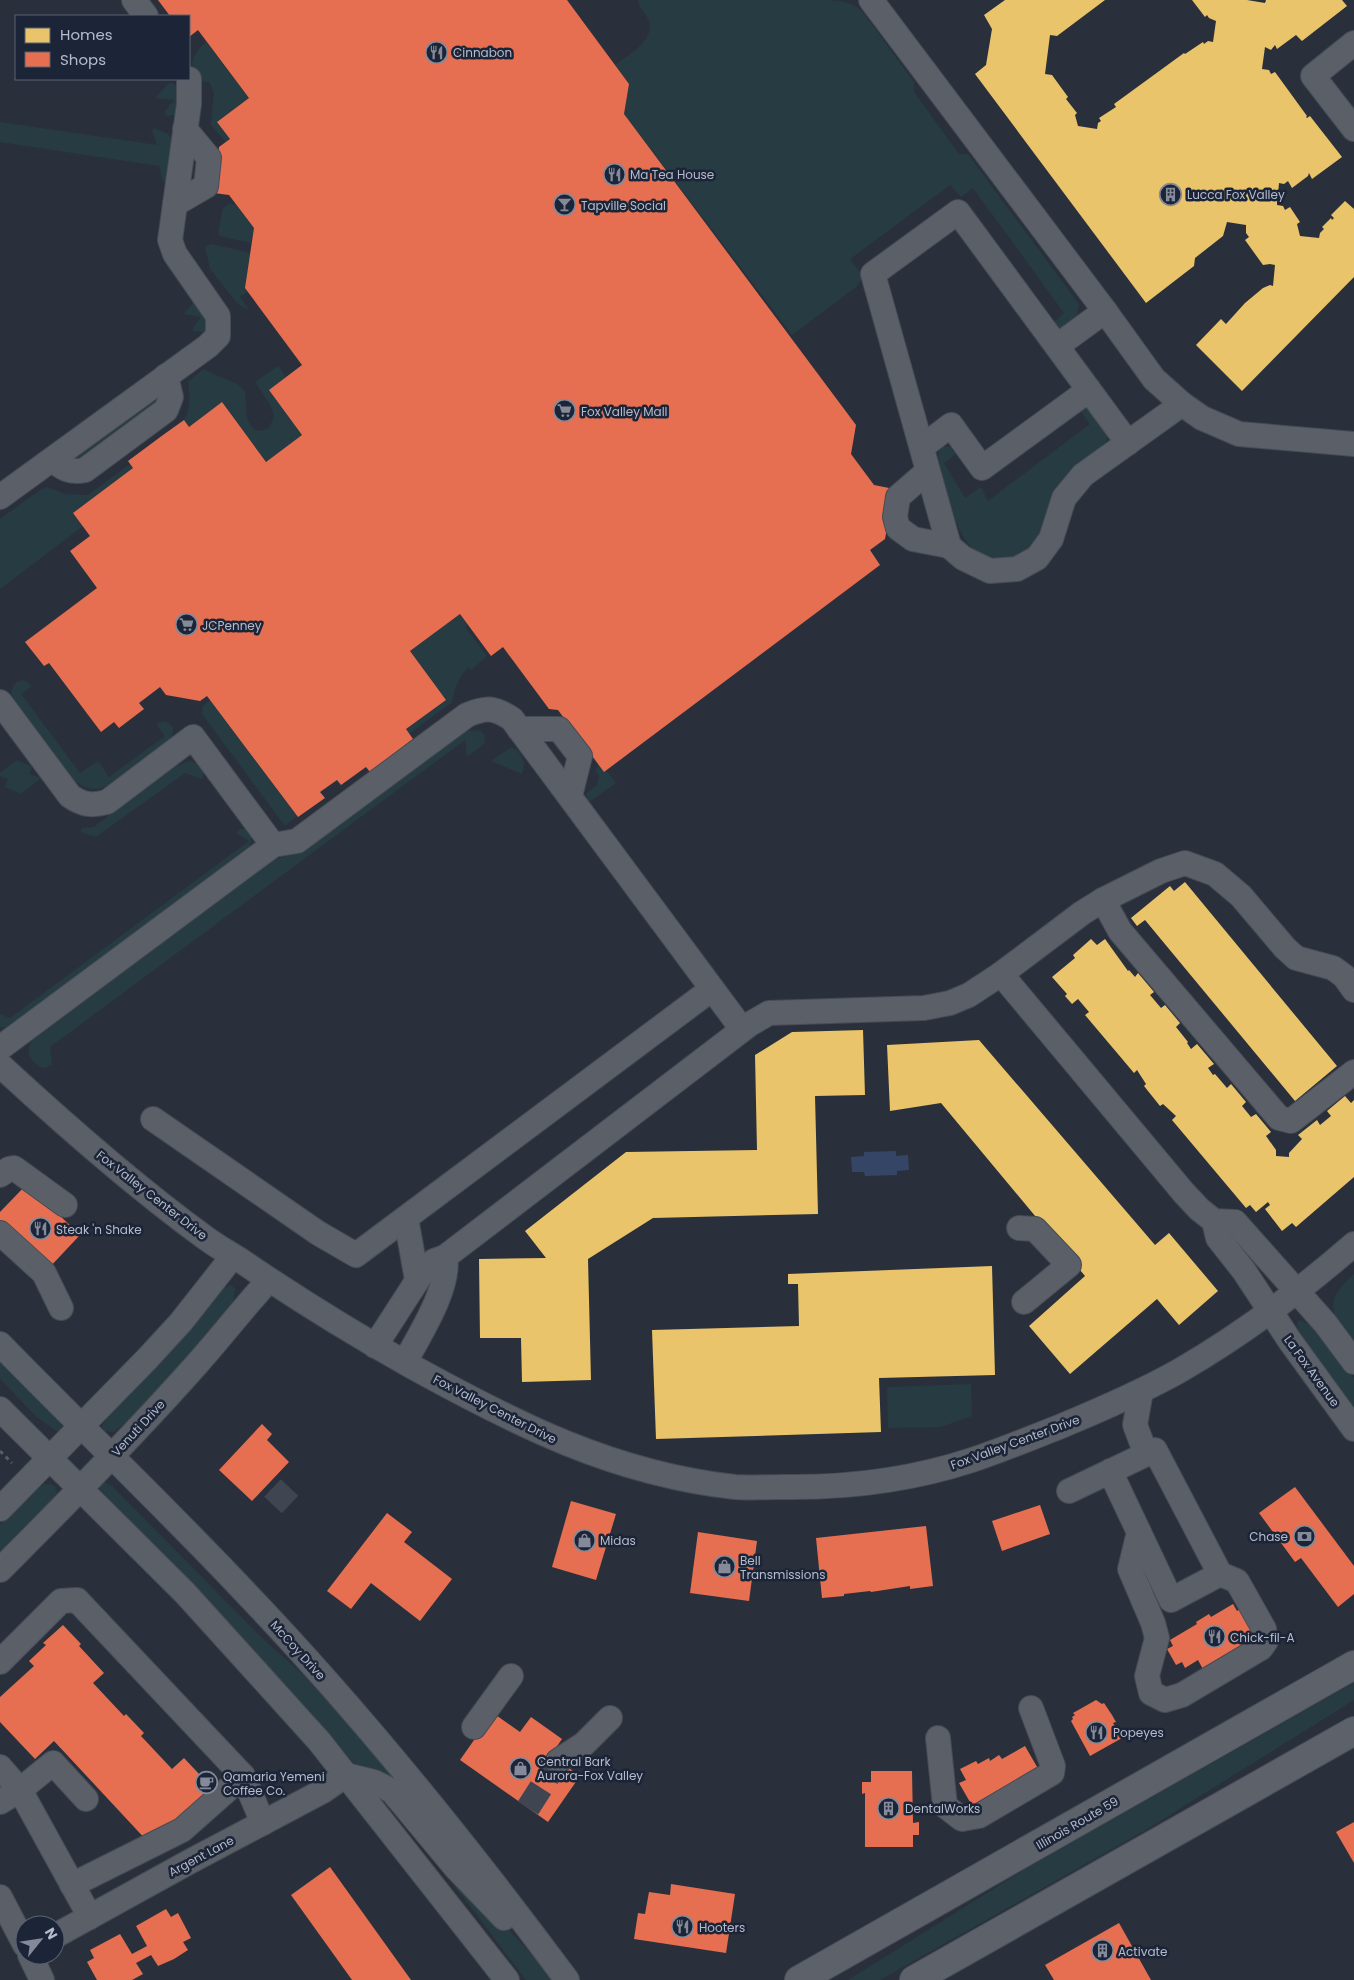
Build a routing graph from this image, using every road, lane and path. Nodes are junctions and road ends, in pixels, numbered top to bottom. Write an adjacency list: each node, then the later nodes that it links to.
1 (134, 0): 3 (street)
2 (871, 0): 7 (street)
3 (145, 15)
4 (1354, 43): 6 (street)
5 (189, 80): 15 (street)
6 (1354, 129)
7 (1105, 311): 8 (street); 10 (street)
8 (1057, 346): 9 (street); 13 (street)
9 (1089, 390): 11 (street); 13 (street)
10 (1182, 404): 11 (street); 12 (street)
11 (1128, 443): 16 (street)
12 (1354, 444)
13 (922, 447): 14 (street)
14 (928, 471): 16 (street); 16 (street)
15 (0, 497)
16 (949, 546)
17 (0, 702): 20 (street)
18 (520, 729): 19 (street); 19 (street); 20 (street)
19 (570, 796): 23 (street)
20 (273, 845): 26 (street)
21 (1103, 900): 22 (street); 24 (street); 28 (street)
22 (1001, 974): 25 (street); 33 (street)
23 (712, 988): 25 (street); 32 (street)
24 (1354, 990)
25 (742, 1029): 38 (street)
26 (0, 1048)
27 (0, 1065): 37 (street, Fox Valley Center Drive)
28 (1354, 1072)
29 (153, 1119): 32 (street)
30 (0, 1175): 31 (street)
31 (65, 1205)
32 (406, 1218): 40 (street)
33 (1214, 1220): 41 (street); 44 (street, La Fox Avenue)
34 (1019, 1228): 42 (street)
35 (0, 1233): 43 (street)
36 (1354, 1244): 41 (street, Fox Valley Center Drive)
37 (234, 1256): 39 (street, Fox Valley Center Drive); 51 (street)
38 (445, 1257): 40 (street); 47 (street)
39 (269, 1280): 46 (street, Fox Valley Center Drive); 55 (street, Venuti Drive)
40 (417, 1280): 46 (street)
41 (1296, 1292): 44 (street, Fox Valley Center Drive); 48 (street)
42 (1024, 1302)
43 (61, 1308)
44 (1270, 1312): 49 (street, Fox Valley Center Drive); 52 (street, La Fox Avenue)
45 (0, 1344): 51 (street, McCoy Drive)
46 (375, 1346): 47 (street, Fox Valley Center Drive)
47 (405, 1362): 49 (street, Fox Valley Center Drive)
48 (1354, 1362)
49 (1141, 1391): 54 (street)
50 (0, 1409): 56 (street)
51 (80, 1426): 55 (street, McCoy Drive); 56 (street)
52 (1354, 1429)
53 (0, 1451): 57 (path)
54 (1146, 1454): 58 (street); 64 (street)
55 (112, 1456): 59 (street, Venuti Drive); 89 (street, McCoy Drive)
56 (49, 1458): 59 (street); 61 (street)
57 (12, 1463)
58 (1110, 1471): 60 (street); 62 (street)
59 (80, 1488): 63 (street, Venuti Drive); 75 (street)
60 (1069, 1490)
61 (0, 1509)
62 (1139, 1532): 64 (street); 64 (street)
63 (0, 1570)
64 (1220, 1574)
65 (0, 1662): 76 (street)
66 (1354, 1665): 90 (main road, Illinois Route 59)
67 (511, 1676): 70 (street)
68 (1031, 1708): 72 (street)
69 (610, 1718): 73 (street)
70 (474, 1727)
71 (1354, 1731): 91 (main road)
72 (938, 1738)
73 (558, 1761)
74 (0, 1767): 77 (street)
75 (346, 1775): 80 (street, Argent Lane); 88 (street); 89 (street)
76 (243, 1776): 80 (street); 81 (street)
77 (20, 1790): 78 (street); 79 (street); 81 (street)
78 (86, 1798)
79 (0, 1802)
80 (263, 1823): 83 (street, Argent Lane)
81 (72, 1885): 83 (street)
82 (0, 1896): 84 (street)
83 (90, 1917): 85 (street, Argent Lane)
84 (15, 1925)
85 (65, 1931)
86 (35, 1965): 87 (street)
87 (42, 1980)
88 (507, 1980)
89 (566, 1980)
90 (799, 1980)
91 (914, 1980)

